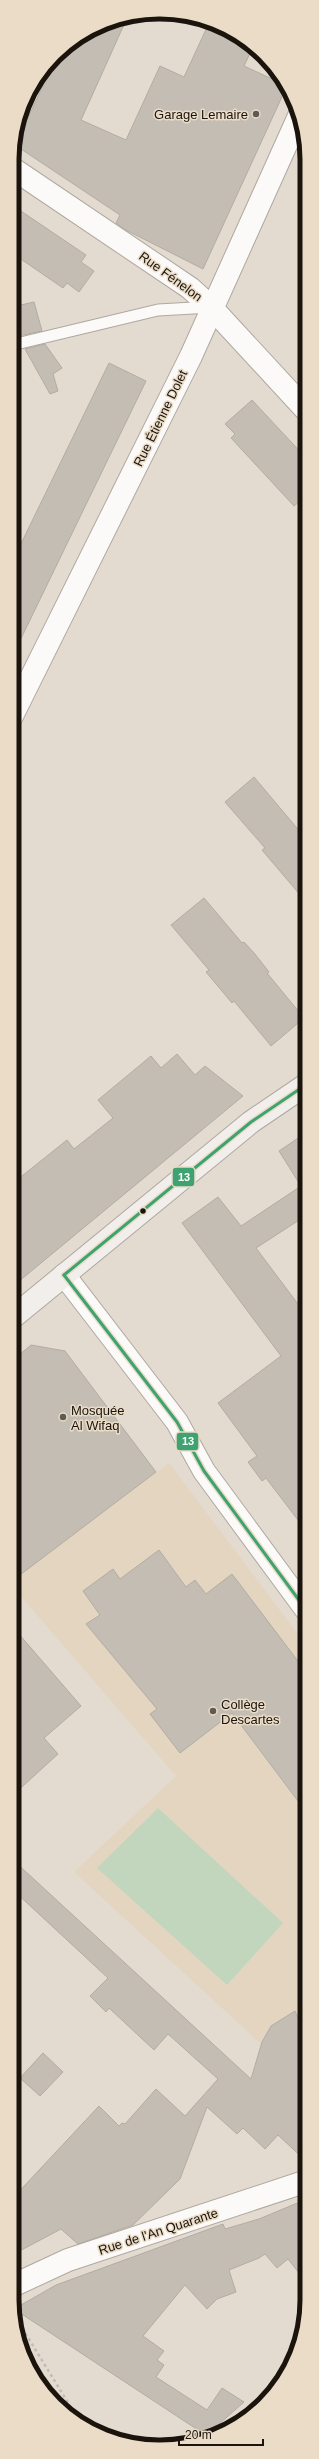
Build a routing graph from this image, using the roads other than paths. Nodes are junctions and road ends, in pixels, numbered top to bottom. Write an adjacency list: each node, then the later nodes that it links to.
1 (295, 124): 3 (street, Rue Étienne Dolet)
2 (19, 173): 3 (street, Rue Fénelon)
3 (211, 307): 4 (lane); 5 (street, Rue Fénelon); 6 (street, Rue Étienne Dolet)
4 (19, 343)
5 (300, 403)
6 (19, 702)
7 (300, 1089): 8 (street)
8 (64, 1275): 9 (street); 10 (street)
9 (19, 1312)
10 (300, 1602)
11 (300, 2183): 12 (street, Rue de l'An Quarante)
12 (19, 2283)

